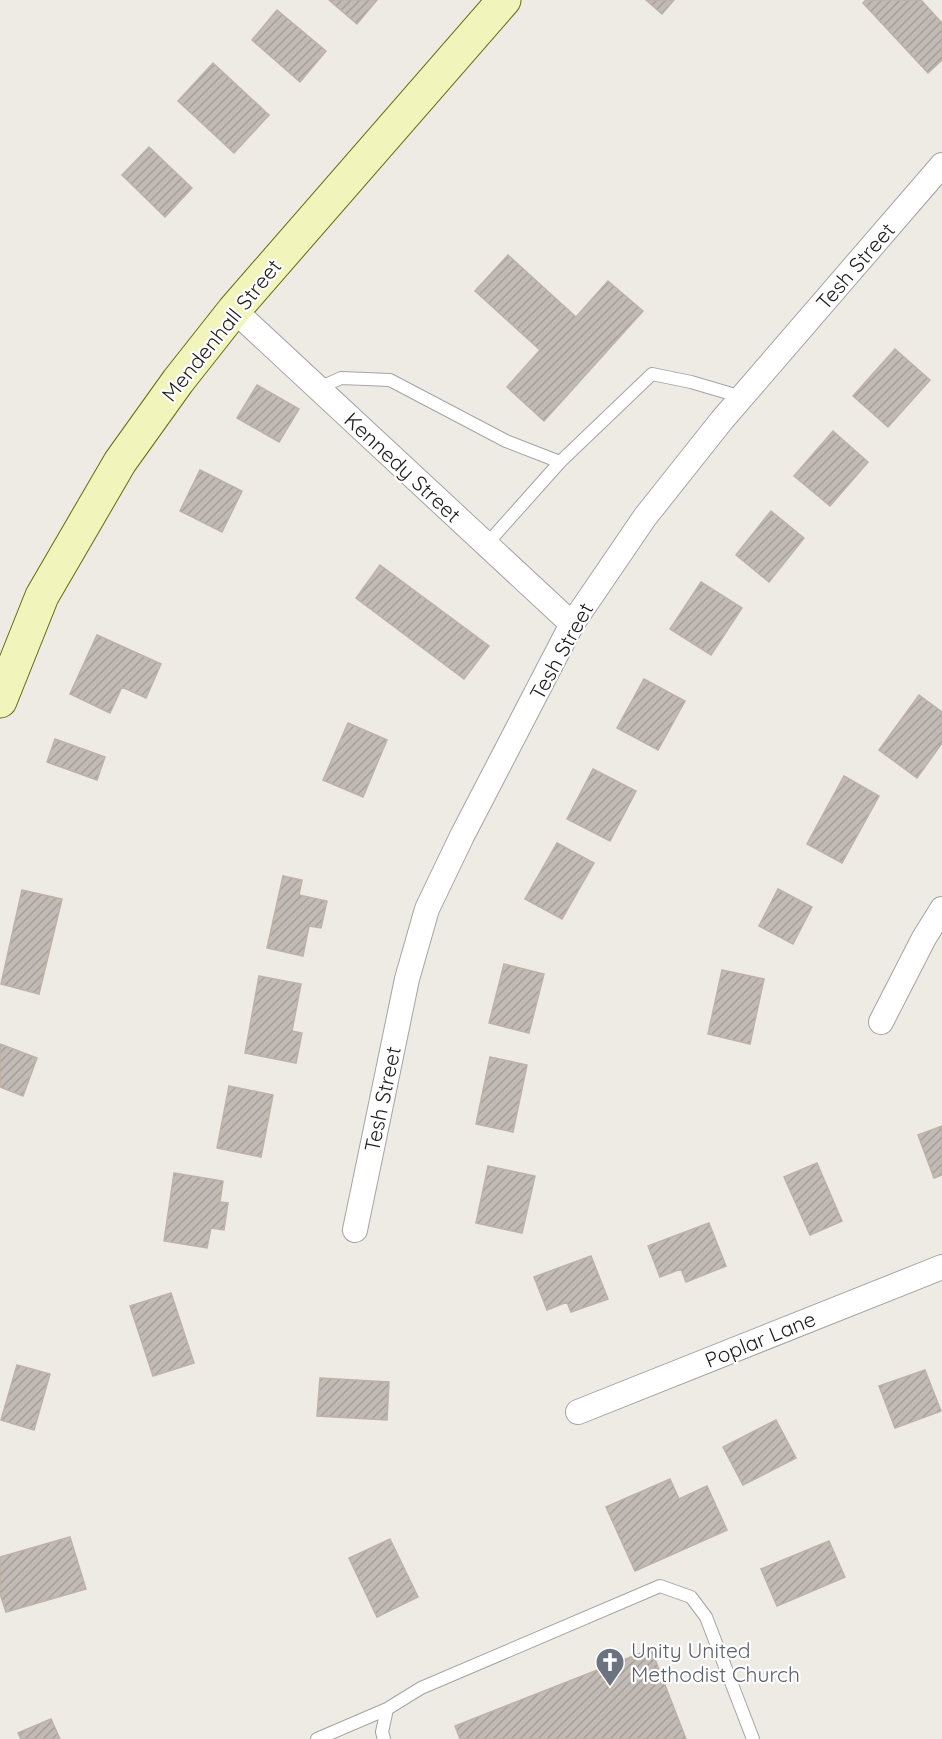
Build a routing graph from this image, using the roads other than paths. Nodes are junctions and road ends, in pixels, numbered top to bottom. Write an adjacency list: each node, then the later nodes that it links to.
1 (504, 0): 3 (street, Mendenhall Street)
2 (942, 165): 5 (street, Tesh Street)
3 (234, 310): 4 (street, Kennedy Street); 9 (street, Mendenhall Street)
4 (319, 388): 6 (lane); 7 (street, Kennedy Street)
5 (742, 397): 6 (lane); 8 (street, Tesh Street)
6 (560, 462): 7 (lane)
7 (486, 545): 8 (street, Kennedy Street)
8 (572, 624): 12 (street, Tesh Street)
9 (0, 700)
10 (942, 909): 11 (street)
11 (881, 1022)
12 (355, 1230)
13 (942, 1267): 14 (street, Poplar Lane)
14 (578, 1412)
15 (387, 1709): 16 (lane); 17 (lane); 18 (lane)
16 (317, 1739)
17 (384, 1739)
18 (753, 1739)

